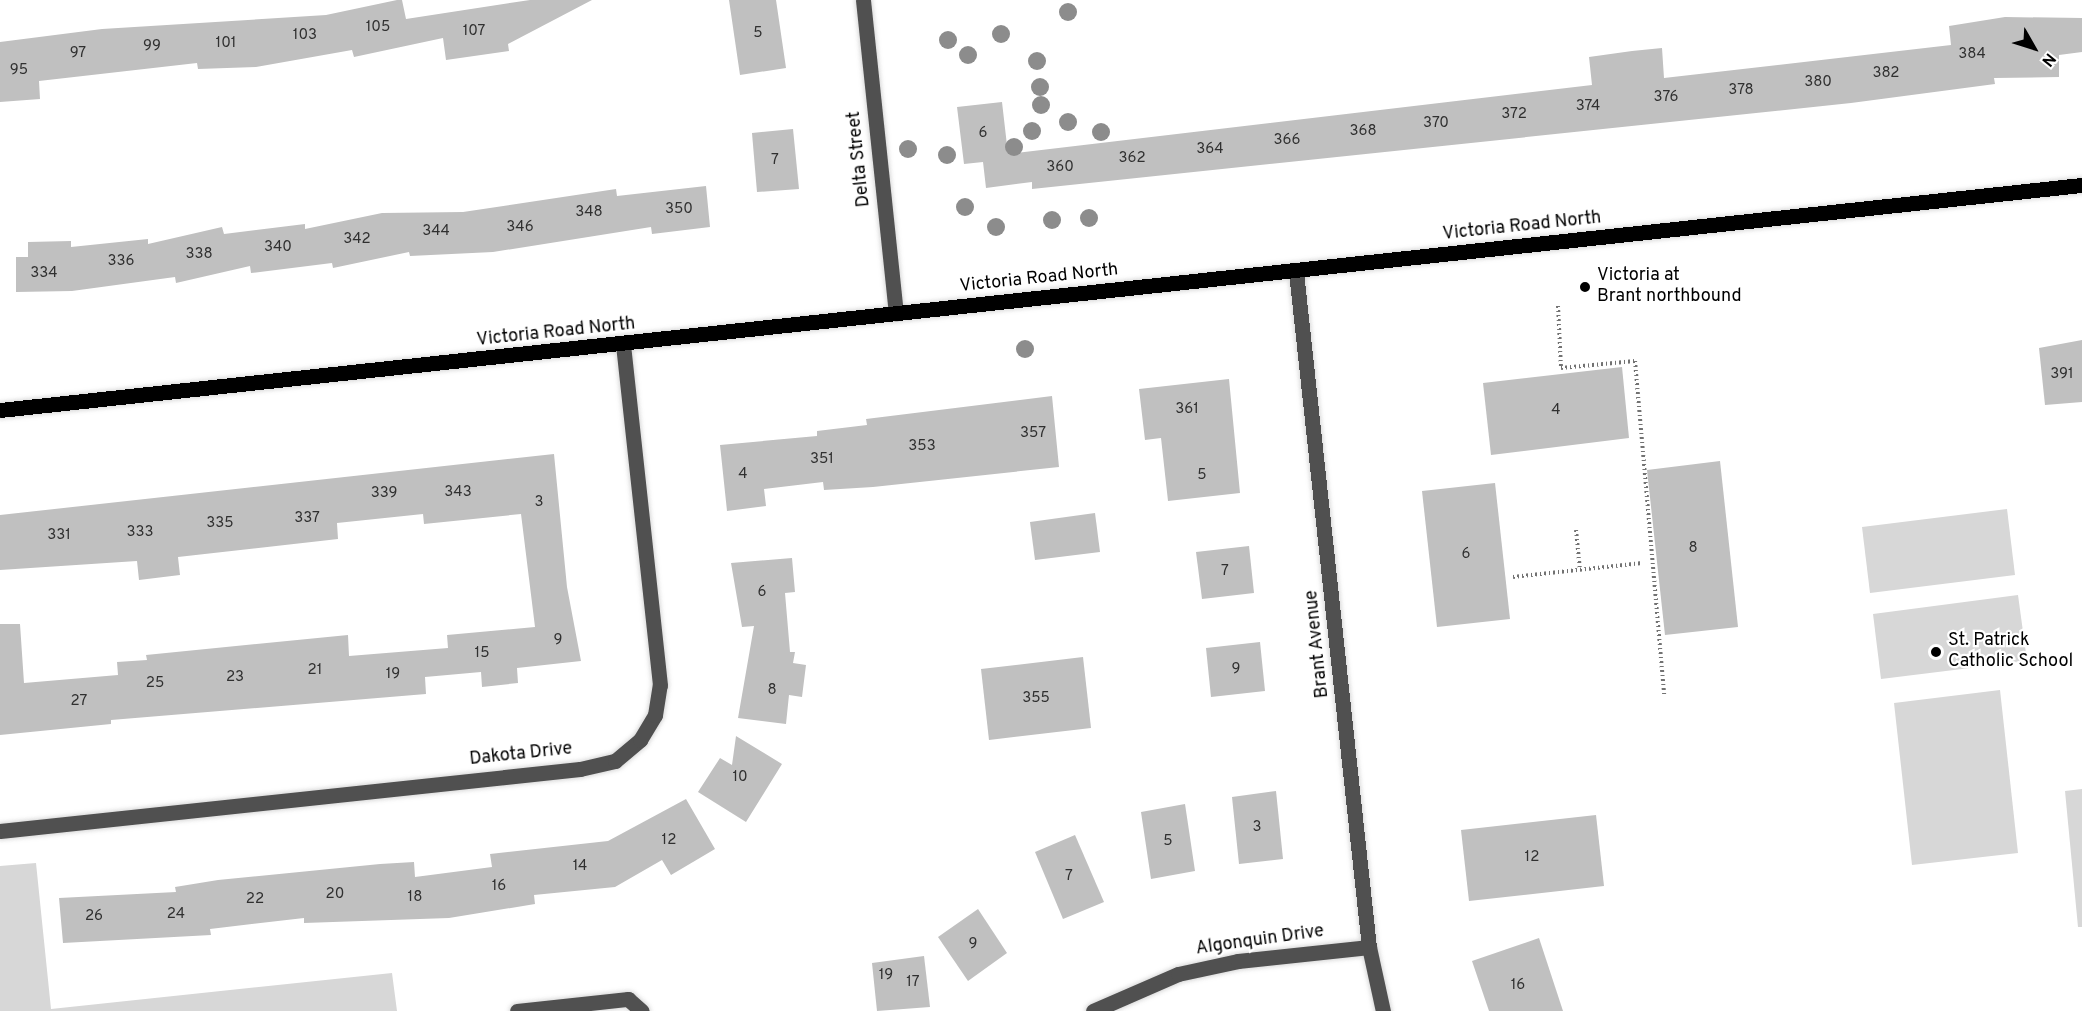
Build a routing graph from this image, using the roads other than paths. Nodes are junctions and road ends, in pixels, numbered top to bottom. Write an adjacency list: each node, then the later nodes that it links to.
1 (863, 0): 4 (street, Delta Street)
2 (2082, 185): 3 (main road, Victoria Road North)
3 (1296, 272): 4 (main road, Victoria Road North); 8 (street, Brant Avenue)
4 (896, 314): 5 (main road, Victoria Road North)
5 (623, 346): 6 (main road, Victoria Road North); 7 (street, Dakota Drive)
6 (0, 410)
7 (0, 831)
8 (1369, 947): 11 (street, Algonquin Drive); 12 (street, Brant Avenue)
9 (518, 1011): 10 (street)
10 (642, 1011)
11 (1093, 1011)
12 (1383, 1011)

